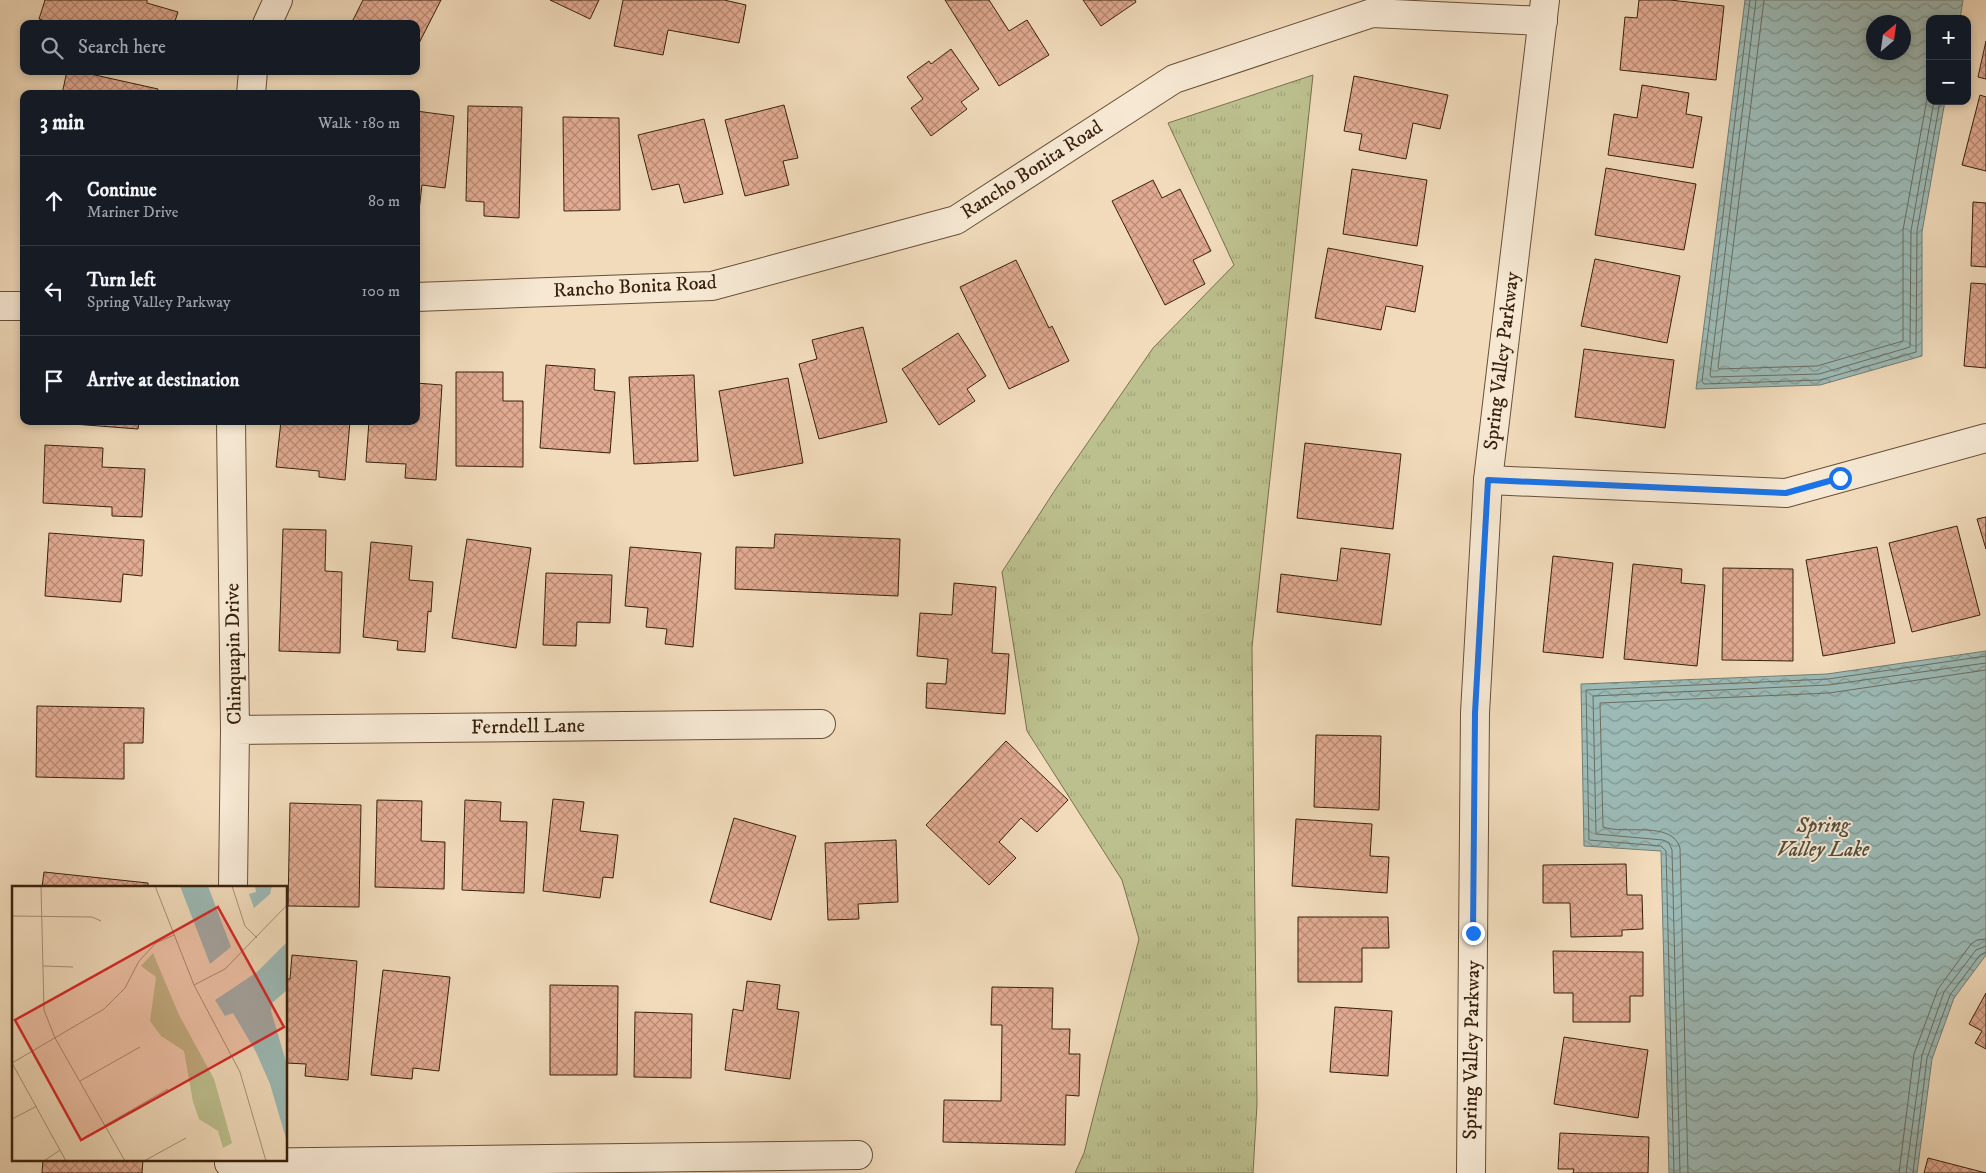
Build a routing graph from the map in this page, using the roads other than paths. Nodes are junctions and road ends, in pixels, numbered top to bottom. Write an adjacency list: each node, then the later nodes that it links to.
1 (278, 0): 3 (street)
2 (1544, 11): 6 (street, Rancho Bonita Road); 11 (street, Spring Valley Parkway)
3 (269, 20)
4 (253, 75): 5 (street)
5 (251, 90)
6 (420, 297)
7 (0, 306): 8 (street)
8 (20, 306)
9 (231, 425): 13 (street, Chinquapin Drive)
10 (1986, 438): 11 (street)
11 (1488, 480): 17 (street, Spring Valley Parkway)
12 (820, 724): 13 (street, Ferndell Lane)
13 (235, 730): 14 (street, Chinquapin Drive)
14 (233, 886)
15 (858, 1155): 16 (street)
16 (229, 1165)
17 (1470, 1173)

